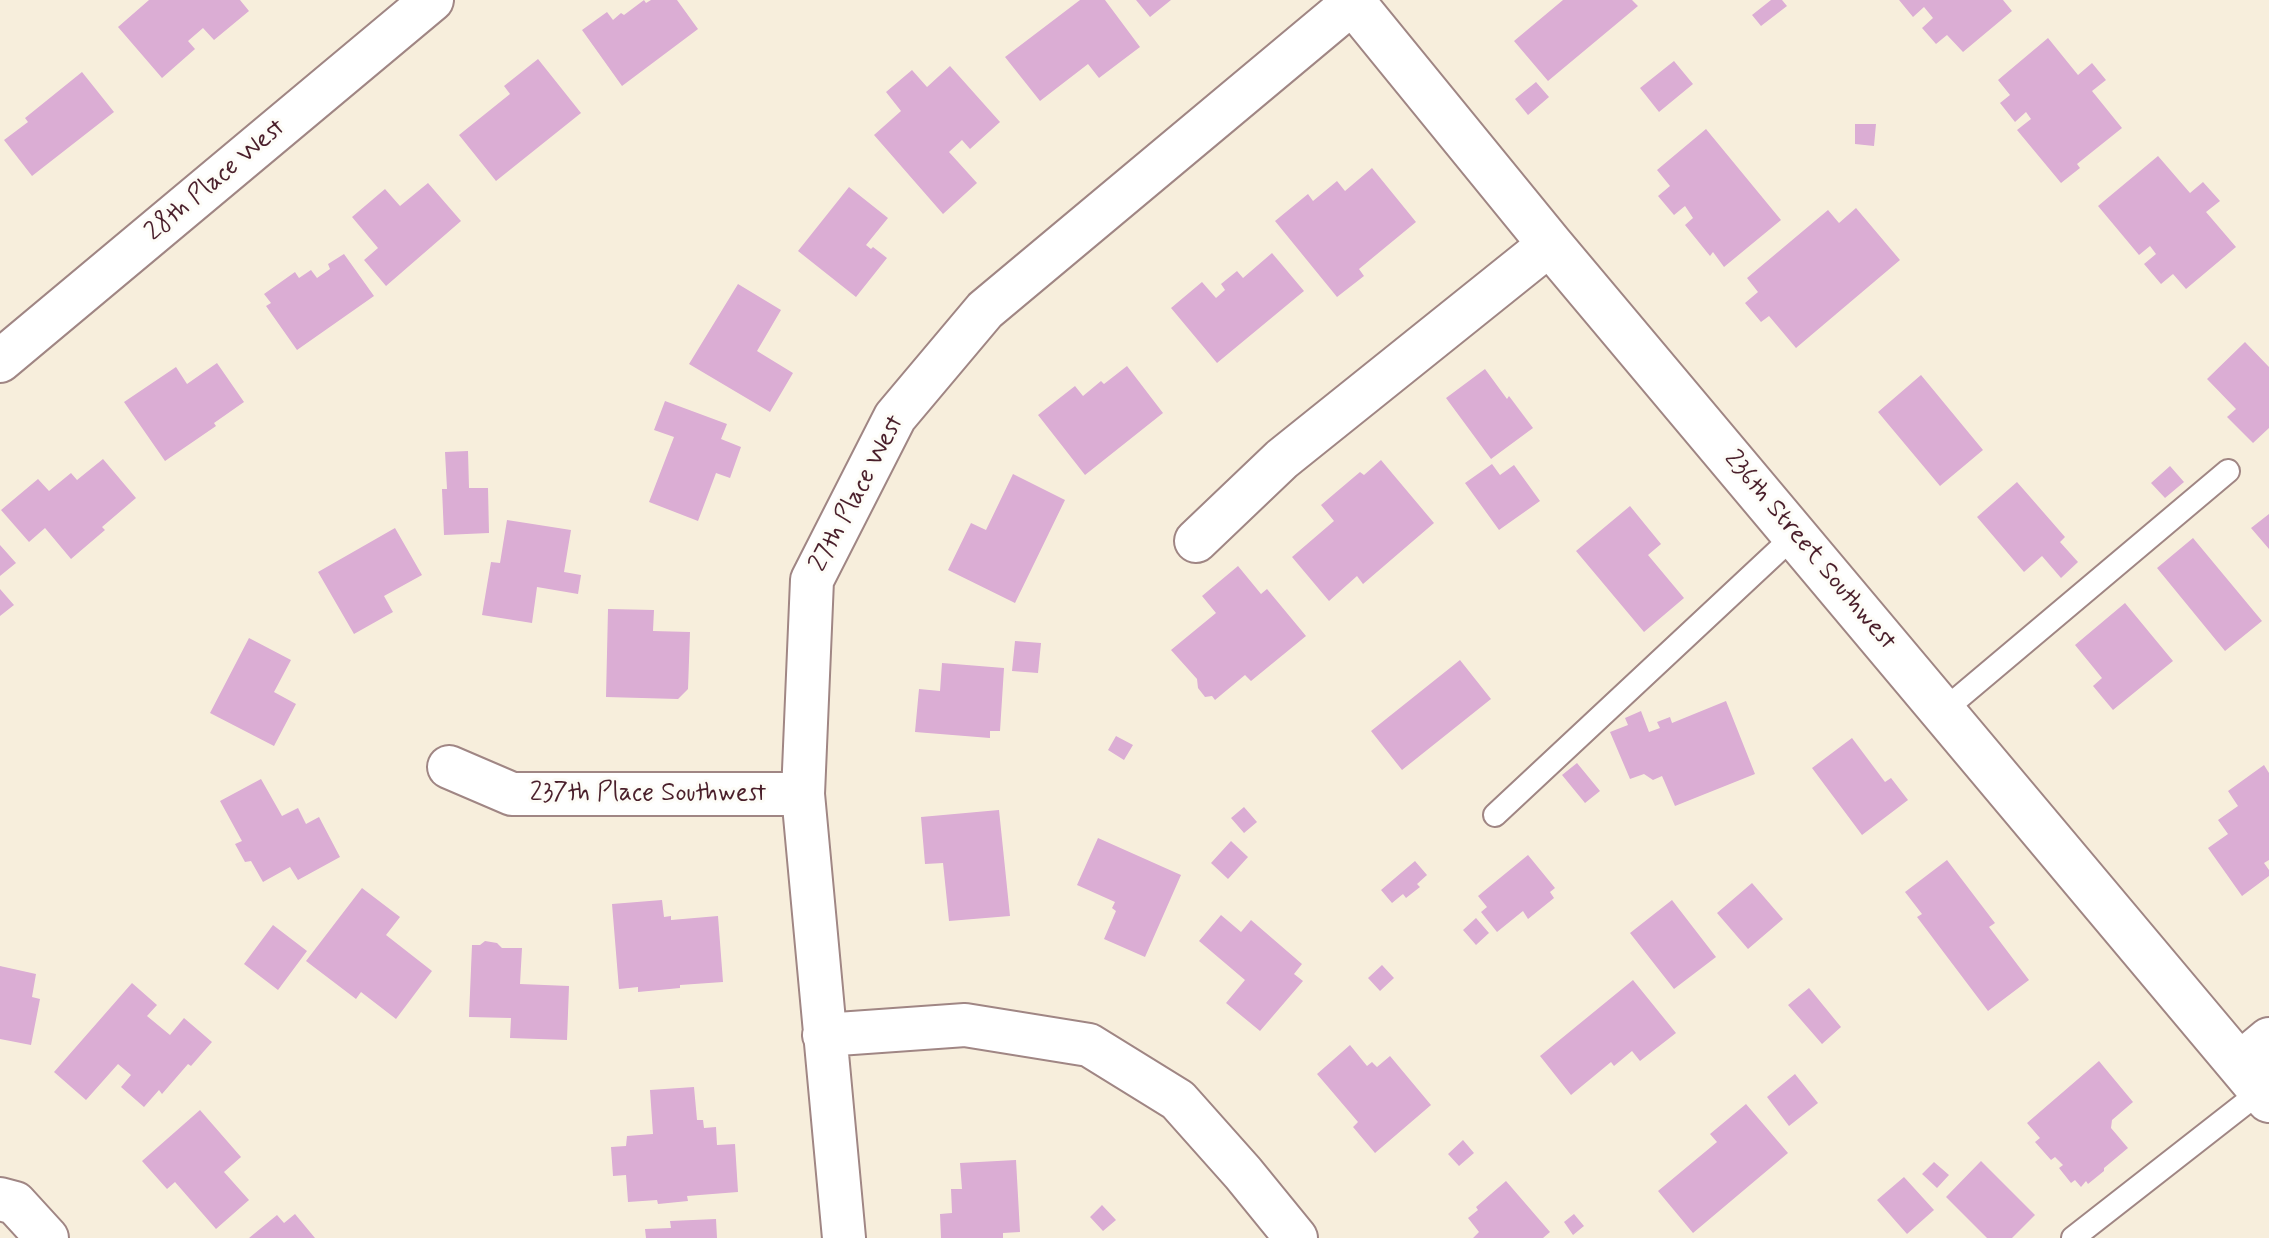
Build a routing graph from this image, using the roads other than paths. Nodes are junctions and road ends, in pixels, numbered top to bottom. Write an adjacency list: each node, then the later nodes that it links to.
1 (432, 0): 4 (street, 28th Place West)
2 (1353, 1): 3 (street, 236th Street Southwest); 10 (street, 27th Place West)
3 (1550, 244): 6 (street, 236th Street Southwest); 7 (street)
4 (0, 361)
5 (2228, 471): 8 (lane)
6 (1795, 535): 8 (street, 236th Street Southwest); 11 (lane)
7 (1196, 541)
8 (1943, 711): 13 (street, 236th Street Southwest)
9 (449, 767): 10 (street, 237th Place Southwest)
10 (803, 794): 12 (street, 27th Place West)
11 (1495, 815)
12 (824, 1035): 16 (street, 27th Place West); 17 (street)
13 (2260, 1074): 18 (lane)
14 (0, 1199): 15 (street)
15 (47, 1238)
16 (844, 1238)
17 (1296, 1238)
18 (2073, 1238)

